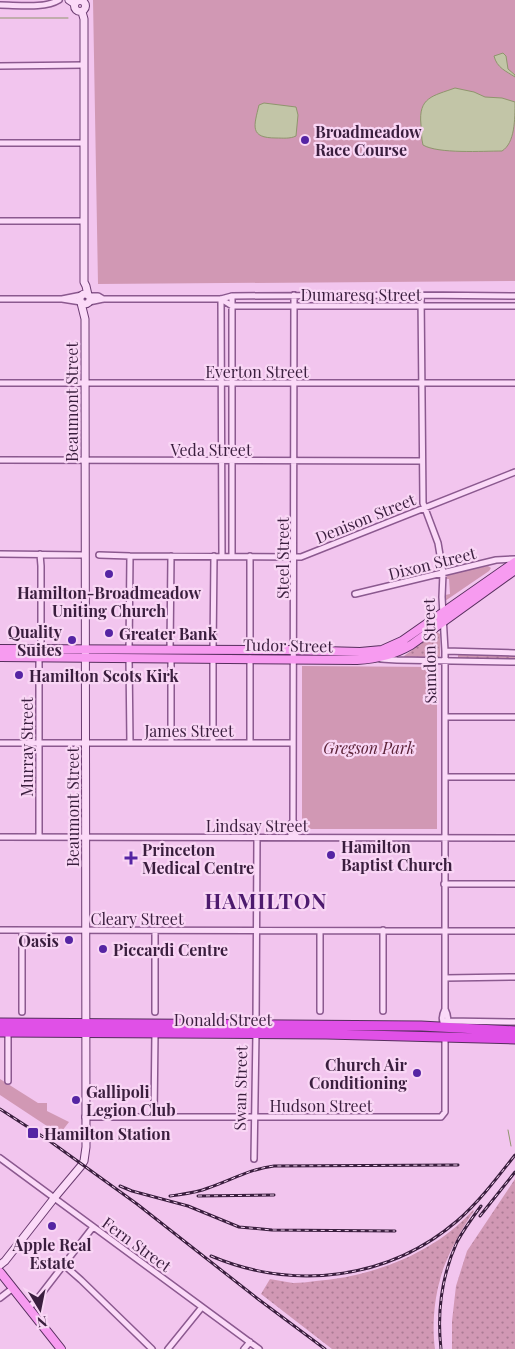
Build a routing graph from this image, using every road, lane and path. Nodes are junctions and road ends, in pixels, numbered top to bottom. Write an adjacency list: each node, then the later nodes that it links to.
1 (59, 0): 3 (street)
2 (77, 1): 4 (street, Beaumont Street)
3 (0, 5)
4 (84, 65): 5 (street); 7 (street, Beaumont Street)
5 (0, 66)
6 (0, 143): 7 (street)
7 (84, 143): 9 (street, Beaumont Street)
8 (0, 221): 9 (street)
9 (84, 221): 16 (street, Beaumont Street)
10 (421, 295): 12 (street, Dumaresq Street); 13 (street, Dumaresq Street); 22 (street, Samdon Street)
11 (232, 296): 12 (street, Dumaresq Street); 17 (street, Dumaresq Street); 18 (street)
12 (294, 296): 19 (street, Steel Street)
13 (502, 296): 14 (street, Dumaresq Street); 20 (street)
14 (515, 296)
15 (0, 299): 16 (street, Dumaresq Street)
16 (85, 299): 17 (street, Dumaresq Street); 25 (street, Beaumont Street)
17 (222, 299): 18 (street); 26 (street)
18 (232, 306): 19 (street, Dumaresq Street); 27 (street)
19 (294, 306): 22 (street, Dumaresq Street); 28 (street, Steel Street)
20 (502, 306): 21 (street, Dumaresq Street); 22 (street, Dumaresq Street)
21 (515, 306)
22 (421, 307): 29 (street, Samdon Street)
23 (0, 383): 25 (street, Everton Street)
24 (515, 383): 29 (street, Everton Street)
25 (85, 384): 26 (street, Everton Street); 31 (street, Beaumont Street)
26 (221, 384): 27 (street, Everton Street); 32 (street)
27 (232, 384): 28 (street, Everton Street); 33 (street)
28 (294, 384): 29 (street, Everton Street); 34 (street, Steel Street)
29 (422, 384): 35 (street, Samdon Street)
30 (0, 460): 31 (street, Veda Street)
31 (85, 461): 32 (street, Veda Street); 40 (street, Beaumont Street)
32 (221, 461): 33 (street, Veda Street); 45 (street)
33 (232, 461): 34 (street, Veda Street); 46 (street)
34 (294, 461): 35 (street, Veda Street); 48 (street, Steel Street)
35 (422, 461): 37 (street, Samdon Street)
36 (515, 472): 37 (street, Denison Street)
37 (424, 508): 48 (street, Denison Street); 51 (street, Samdon Street)
38 (0, 554): 39 (street)
39 (40, 554): 40 (street); 55 (street)
40 (85, 555): 59 (street, Beaumont Street)
41 (99, 555): 42 (street, Denison Street)
42 (130, 556): 43 (street, Denison Street); 61 (street)
43 (171, 556): 44 (street, Denison Street); 62 (street)
44 (214, 556): 45 (street, Denison Street); 63 (street)
45 (222, 556): 46 (street, Denison Street)
46 (232, 556): 47 (street, Denison Street)
47 (250, 556): 48 (street, Denison Street); 64 (street)
48 (294, 557): 57 (street, Steel Street)
49 (515, 560): 51 (street, Dixon Street); 53 (main road)
50 (515, 570): 54 (main road)
51 (444, 573): 52 (street, Dixon Street); 53 (street, Samdon Street)
52 (356, 594)
53 (443, 612): 54 (street, Samdon Street); 57 (main road, Tudor Street)
54 (444, 622): 58 (street, Samdon Street); 68 (main road)
55 (41, 648): 56 (main road, Tudor Street); 59 (main road, Tudor Street)
56 (0, 649)
57 (294, 650): 64 (main road, Tudor Street); 67 (street, Steel Street)
58 (445, 651): 60 (street); 69 (street, Samdon Street)
59 (86, 653): 61 (main road, Tudor Street); 66 (main road, Tudor Street); 75 (street, Beaumont Street)
60 (515, 653)
61 (129, 654): 62 (main road, Tudor Street); 76 (street)
62 (171, 654): 63 (main road, Tudor Street); 73 (street)
63 (213, 654): 64 (main road, Tudor Street); 77 (street)
64 (250, 654): 67 (main road, Tudor Street); 78 (street)
65 (0, 656): 66 (main road, Tudor Street)
66 (39, 657): 74 (street, Murray Street)
67 (294, 658): 68 (main road, Tudor Street); 79 (street, Steel Street)
68 (379, 658): 69 (street, Tudor Street)
69 (445, 661): 70 (street, Tudor Street); 71 (street, Samdon Street)
70 (515, 662)
71 (445, 717): 72 (street); 81 (street, Samdon Street)
72 (515, 717)
73 (171, 742): 76 (street, James Street); 77 (street, James Street)
74 (39, 743): 75 (street, James Street); 80 (street); 84 (street, Murray Street)
75 (86, 743): 76 (street, James Street); 85 (street, Beaumont Street)
76 (130, 743)
77 (213, 743): 78 (street, James Street)
78 (250, 743): 79 (street, James Street)
79 (293, 743): 86 (street, Steel Street)
80 (0, 744)
81 (445, 777): 82 (street); 88 (street, Samdon Street)
82 (515, 777)
83 (0, 837): 84 (street, Lindsay Street)
84 (39, 837): 85 (street, Lindsay Street)
85 (85, 837): 87 (street, Lindsay Street); 97 (street, Beaumont Street)
86 (294, 837): 87 (street, Lindsay Street); 88 (street, Lindsay Street)
87 (257, 838): 93 (street, Swan Street)
88 (444, 838): 89 (street, Lindsay Street); 90 (street, Samdon Street)
89 (515, 838)
90 (444, 884): 91 (street); 95 (street, Samdon Street)
91 (515, 884)
92 (0, 930): 96 (street, Cleary Street)
93 (256, 930): 98 (street, Cleary Street); 99 (street, Cleary Street); 111 (street, Swan Street)
94 (383, 930): 95 (street, Cleary Street); 99 (street, Cleary Street); 104 (street)
95 (444, 930): 100 (street, Cleary Street); 102 (street, Samdon Street)
96 (22, 931): 97 (street, Cleary Street); 105 (street)
97 (85, 931): 98 (street, Cleary Street); 110 (street, Beaumont Street)
98 (155, 931): 106 (street)
99 (320, 931): 103 (street)
100 (515, 931)
101 (515, 977): 102 (street)
102 (445, 978): 109 (street, Samdon Street)
103 (320, 1011)
104 (383, 1011)
105 (22, 1012)
106 (155, 1012)
107 (515, 1022): 109 (street, Donald Street)
108 (0, 1023): 110 (highway, Donald Street)
109 (446, 1024): 111 (highway, Donald Street); 112 (highway); 115 (highway, Samdon Street)
110 (85, 1028): 111 (highway, Donald Street); 113 (highway, Donald Street); 114 (highway, Donald Street); 119 (street, Beaumont Street)
111 (256, 1029): 114 (highway, Donald Street); 115 (highway, Donald Street); 120 (street, Swan Street)
112 (515, 1031)
113 (4, 1032): 117 (street)
114 (154, 1034): 118 (street)
115 (445, 1037): 116 (highway, Donald Street); 121 (street, Samdon Street)
116 (515, 1039)
117 (8, 1080)
118 (154, 1116): 119 (street, Hudson Street); 120 (street, Hudson Street)
119 (85, 1117): 124 (street, Beaumont Street)
120 (255, 1117): 121 (street, Hudson Street); 123 (street, Swan Street)
121 (437, 1117)
122 (0, 1158): 124 (street, Fern Street)
123 (254, 1159)
124 (55, 1197): 125 (street, Fern Street); 126 (street, Beaumont Street)
125 (93, 1227): 127 (street); 131 (street, Fern Street)
126 (0, 1265)
127 (64, 1265): 132 (street); 135 (street)
128 (0, 1272): 129 (main road)
129 (12, 1288): 130 (street); 132 (main road)
130 (0, 1298)
131 (202, 1307): 133 (street, Fern Street); 136 (street)
132 (28, 1308): 134 (main road)
133 (250, 1342): 137 (street); 138 (street, Fern Street)
134 (61, 1349)
135 (152, 1349)
136 (168, 1349)
137 (244, 1349)
138 (260, 1349)

